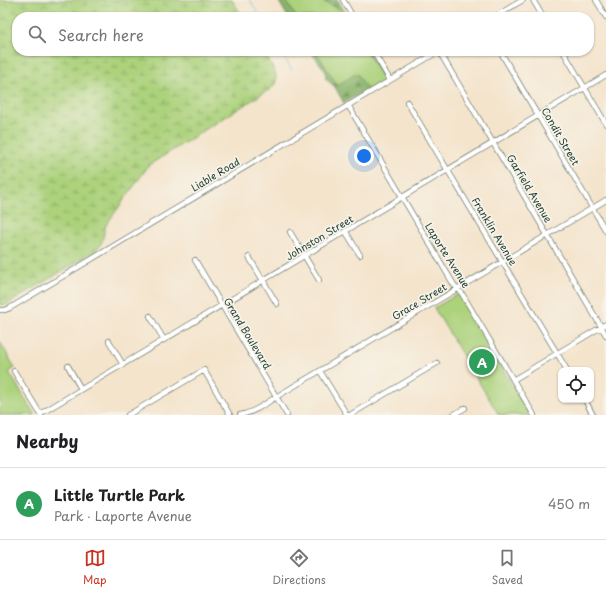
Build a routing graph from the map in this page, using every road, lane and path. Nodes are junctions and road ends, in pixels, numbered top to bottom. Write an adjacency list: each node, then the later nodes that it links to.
1 (344, 0): 5 (street)
2 (523, 0): 6 (street)
3 (533, 0): 7 (street)
4 (596, 0): 8 (street)
5 (350, 12)
6 (503, 12)
7 (540, 12)
8 (606, 17)
9 (376, 56): 15 (street)
10 (431, 56): 15 (street, Liable Road)
11 (442, 56): 21 (street, Garfield Avenue)
12 (503, 56): 19 (street, Condit Street)
13 (566, 56): 16 (street)
14 (606, 75): 16 (street, Johnston Street)
15 (390, 80): 18 (street, Liable Road)
16 (585, 88): 19 (street, Johnston Street); 20 (street)
17 (407, 102): 22 (street, Franklin Avenue)
18 (348, 105): 23 (street, Laporte Avenue); 40 (street, Liable Road)
19 (538, 116): 21 (street, Johnston Street); 25 (street, Condit Street)
20 (606, 124)
21 (493, 143): 22 (street, Johnston Street); 29 (street, Garfield Avenue)
22 (448, 170): 23 (street, Johnston Street); 34 (street, Franklin Avenue)
23 (402, 197): 28 (street, Johnston Street); 37 (street, Laporte Avenue)
24 (606, 200): 25 (street, Grace Street)
25 (592, 208): 26 (street, Condit Street); 29 (street, Grace Street)
26 (606, 231)
27 (290, 232): 31 (street)
28 (346, 232): 30 (street); 31 (street, Johnston Street)
29 (547, 235): 34 (street, Grace Street); 42 (street, Garfield Avenue)
30 (360, 255)
31 (304, 256): 35 (street, Johnston Street); 36 (street)
32 (249, 257): 35 (street)
33 (195, 260): 39 (street, Grand Boulevard)
34 (503, 262): 37 (street, Grace Street); 46 (street, Franklin Avenue)
35 (263, 280): 38 (street); 39 (street, Johnston Street)
36 (319, 280)
37 (457, 289): 52 (street, Grace Street); 53 (street, Laporte Avenue)
38 (277, 304)
39 (222, 305): 44 (street, Johnston Street); 55 (street, Grand Boulevard)
40 (0, 310)
41 (150, 316): 44 (street)
42 (604, 326): 43 (street, Garfield Avenue); 46 (street)
43 (606, 335)
44 (164, 340): 48 (street, Johnston Street)
45 (109, 341): 48 (street)
46 (557, 353): 50 (street, Franklin Avenue); 53 (street)
47 (437, 363): 63 (street)
48 (123, 365): 54 (street, Johnston Street)
49 (68, 366): 54 (street)
50 (565, 367)
51 (14, 371): 58 (street)
52 (320, 371): 55 (street, Grace Street); 63 (street)
53 (513, 380): 65 (street, Laporte Avenue)
54 (81, 389): 58 (street, Johnston Street)
55 (276, 397): 61 (street, Grace Street); 62 (street, Grand Boulevard)
56 (586, 403): 66 (street)
57 (465, 408): 64 (street)
58 (41, 415)
59 (128, 415): 60 (street)
60 (230, 415)
61 (240, 415)
62 (286, 415)
63 (348, 415)
64 (453, 415)
65 (534, 415)
66 (593, 415)

